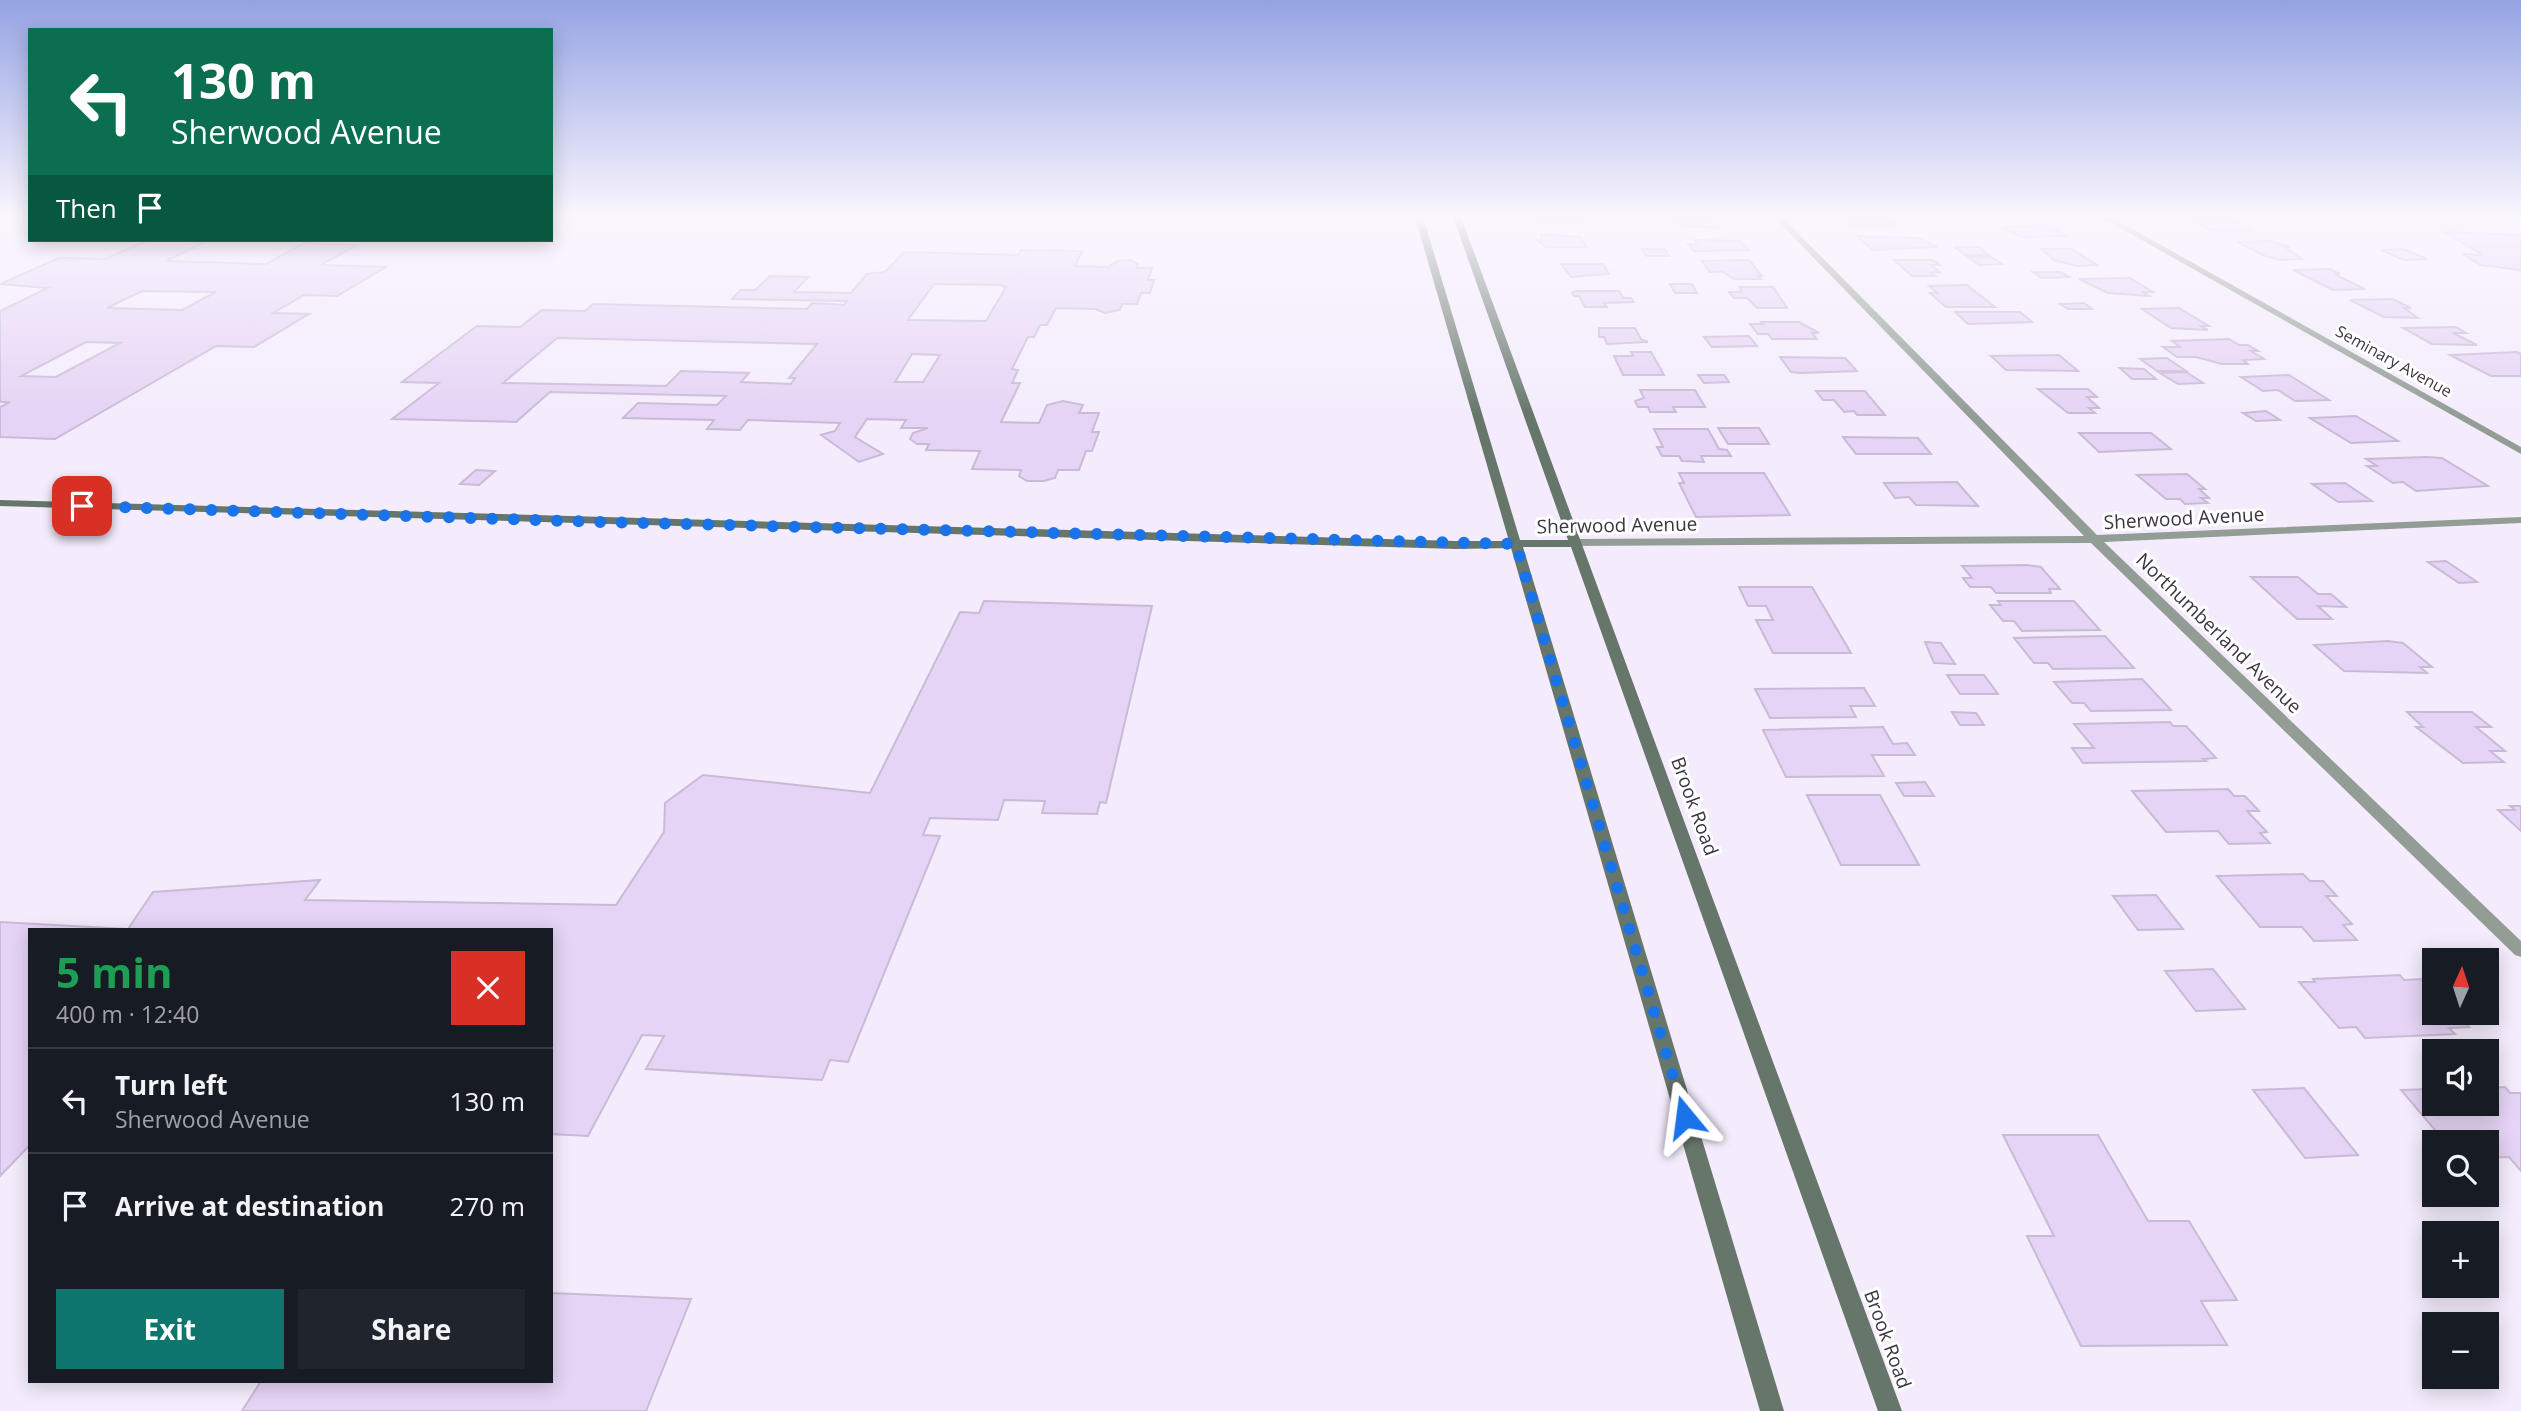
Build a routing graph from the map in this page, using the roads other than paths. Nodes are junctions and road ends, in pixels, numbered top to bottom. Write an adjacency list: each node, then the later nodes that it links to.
1 (1439, 283): 10 (main road)
2 (1481, 283): 9 (main road, Brook Road)
3 (1842, 283): 8 (street, Northumberland Avenue)
4 (2222, 283): 5 (street, Seminary Avenue)
5 (2521, 451)
6 (0, 503): 10 (main road, Sherwood Avenue)
7 (2521, 520): 8 (street, Sherwood Avenue)
8 (2094, 540): 9 (street, Sherwood Avenue); 11 (street, Northumberland Avenue)
9 (1575, 543): 10 (main road, Sherwood Avenue); 13 (main road, Brook Road)
10 (1516, 544): 12 (main road)
11 (2521, 951)
12 (1772, 1411)
13 (1890, 1411)

